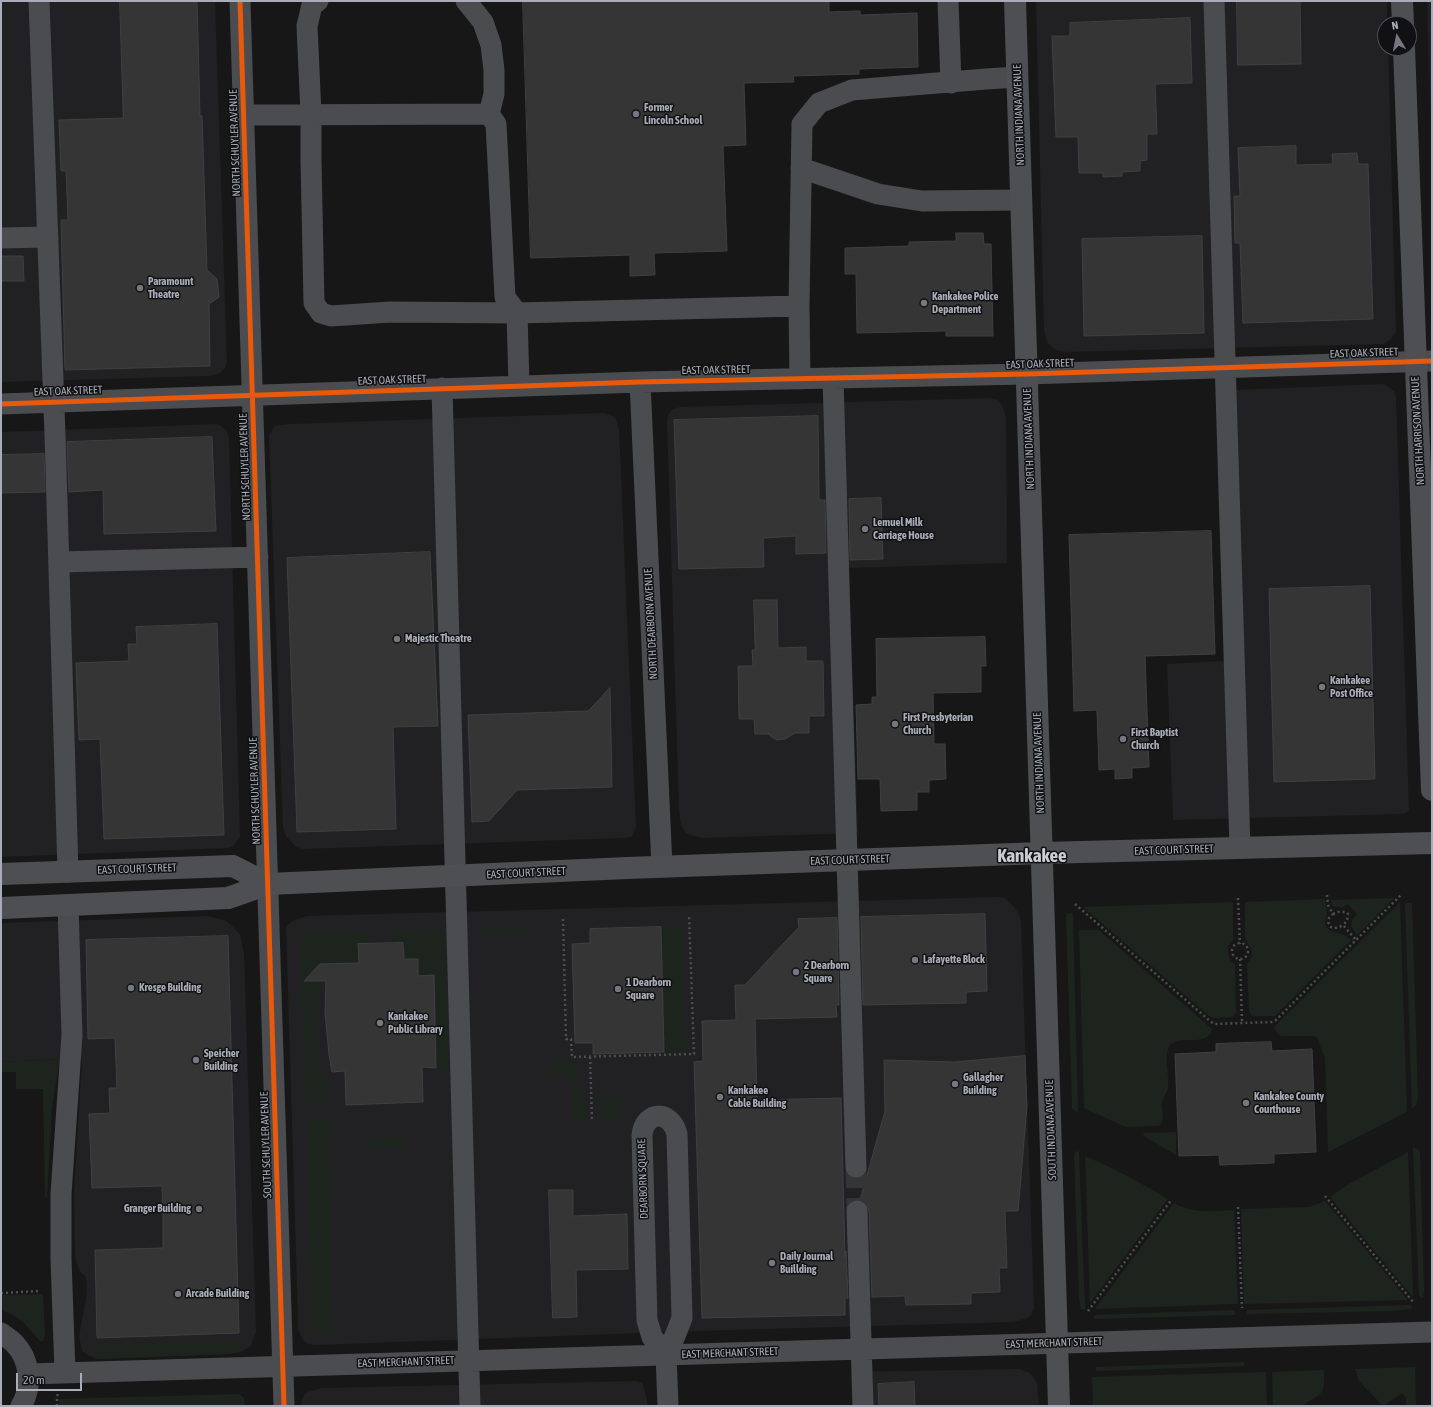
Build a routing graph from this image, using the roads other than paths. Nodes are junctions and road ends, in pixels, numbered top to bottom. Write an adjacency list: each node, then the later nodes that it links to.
1 (39, 1): 18 (street)
2 (240, 1): 15 (street, NORTH SCHUYLER AVENUE)
3 (318, 1): 13 (street)
4 (466, 1): 14 (street)
5 (948, 1): 12 (street)
6 (1015, 1): 11 (main road, NORTH INDIANA AVENUE)
7 (1214, 1): 23 (street)
8 (1402, 1): 9 (main road)
9 (1403, 16)
10 (1405, 56): 22 (main road, NORTH HARRISON AVENUE)
11 (1017, 77): 12 (street); 17 (main road, NORTH INDIANA AVENUE)
12 (952, 82): 16 (street)
13 (311, 114): 14 (street); 15 (street); 21 (street)
14 (489, 114): 21 (street)
15 (244, 115): 30 (street, NORTH SCHUYLER AVENUE)
16 (801, 168): 17 (street); 20 (street)
17 (1021, 200): 24 (main road, NORTH INDIANA AVENUE)
18 (48, 237): 19 (street); 31 (street)
19 (1, 238)
20 (799, 306): 21 (street); 26 (street)
21 (517, 313): 28 (street)
22 (1424, 361): 23 (street, EAST OAK STREET); 35 (main road, NORTH HARRISON AVENUE)
23 (1226, 368): 24 (street, EAST OAK STREET); 37 (street)
24 (1027, 374): 25 (street, EAST OAK STREET); 38 (main road, NORTH INDIANA AVENUE)
25 (833, 378): 26 (street, EAST OAK STREET); 39 (street)
26 (800, 379): 27 (street, EAST OAK STREET)
27 (640, 382): 28 (street, EAST OAK STREET); 40 (street, NORTH DEARBORN AVENUE)
28 (519, 386): 29 (street, EAST OAK STREET)
29 (442, 388): 30 (street, EAST OAK STREET); 43 (street)
30 (252, 394): 31 (street, EAST OAK STREET); 33 (street, NORTH SCHUYLER AVENUE)
31 (54, 402): 32 (street, EAST OAK STREET); 34 (street)
32 (1, 404)
33 (258, 557): 34 (street); 44 (street, NORTH SCHUYLER AVENUE)
34 (59, 562): 41 (street)
35 (1432, 790)
36 (1432, 843): 37 (main road, EAST COURT STREET)
37 (1240, 848): 38 (main road, EAST COURT STREET)
38 (1042, 854): 39 (main road, EAST COURT STREET); 51 (main road, SOUTH INDIANA AVENUE)
39 (847, 861): 40 (main road, EAST COURT STREET); 47 (street)
40 (662, 867): 43 (main road, EAST COURT STREET)
41 (68, 872): 42 (main road, EAST COURT STREET); 44 (main road, EAST COURT STREET)
42 (1, 874)
43 (455, 876): 44 (main road, EAST COURT STREET); 54 (street)
44 (268, 884): 45 (main road, EAST COURT STREET); 55 (street, SOUTH SCHUYLER AVENUE)
45 (68, 905): 46 (main road, EAST COURT STREET); 57 (street)
46 (1, 908)
47 (856, 1167)
48 (857, 1211): 52 (street)
49 (1432, 1332): 51 (street, EAST MERCHANT STREET)
50 (1, 1333): 56 (street)
51 (1057, 1343): 52 (street, EAST MERCHANT STREET); 63 (main road, SOUTH INDIANA AVENUE)
52 (861, 1349): 53 (street, EAST MERCHANT STREET); 62 (street)
53 (666, 1354): 53 (street, DEARBORN SQUARE); 54 (street, EAST MERCHANT STREET); 61 (street)
54 (468, 1360): 55 (street, EAST MERCHANT STREET); 60 (street)
55 (283, 1366): 57 (street, EAST MERCHANT STREET); 59 (street, SOUTH SCHUYLER AVENUE)
56 (28, 1374): 57 (street, EAST MERCHANT STREET); 58 (street)
57 (62, 1382)
58 (21, 1406)
59 (284, 1406)
60 (470, 1406)
61 (668, 1406)
62 (863, 1406)
63 (1059, 1406)

